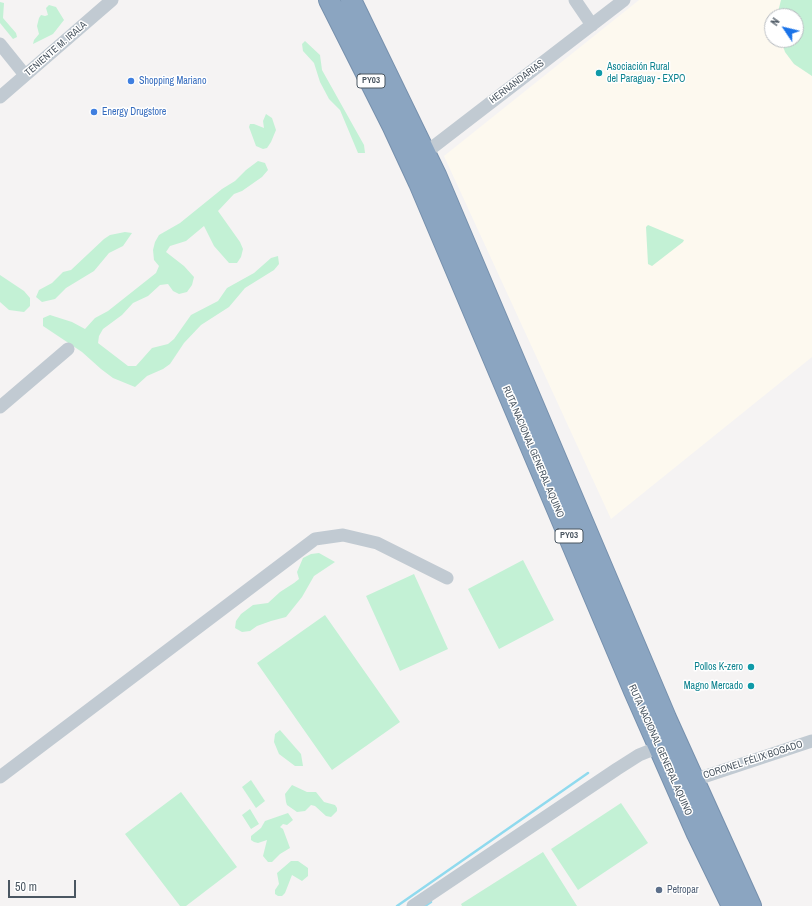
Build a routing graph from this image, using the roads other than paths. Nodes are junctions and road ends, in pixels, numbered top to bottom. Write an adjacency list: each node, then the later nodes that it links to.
1 (112, 0): 8 (street, TENIENTE M. IRALA)
2 (329, 0): 10 (highway, RUTA NACIONAL GENERAL AQUINO / PY03)
3 (351, 0): 10 (highway, RUTA NACIONAL GENERAL AQUINO / PY03)
4 (575, 0): 6 (street)
5 (624, 0): 6 (street, HERNANDARIAS)
6 (592, 25): 10 (street, HERNANDARIAS)
7 (0, 44): 8 (street)
8 (26, 75): 9 (street, TENIENTE M. IRALA)
9 (0, 97)
10 (418, 158): 15 (highway, RUTA NACIONAL GENERAL AQUINO / PY03); 17 (highway, RUTA NACIONAL GENERAL AQUINO / PY03)
11 (68, 349): 12 (street)
12 (0, 407)
13 (447, 578): 16 (street)
14 (812, 741): 17 (street, CORONEL FÉLIX BOGADO)
15 (659, 747): 18 (street); 19 (highway, RUTA NACIONAL GENERAL AQUINO / PY03)
16 (0, 777)
17 (694, 780): 20 (highway, RUTA NACIONAL GENERAL AQUINO / PY03)
18 (413, 906)
19 (732, 906)
20 (751, 906)

